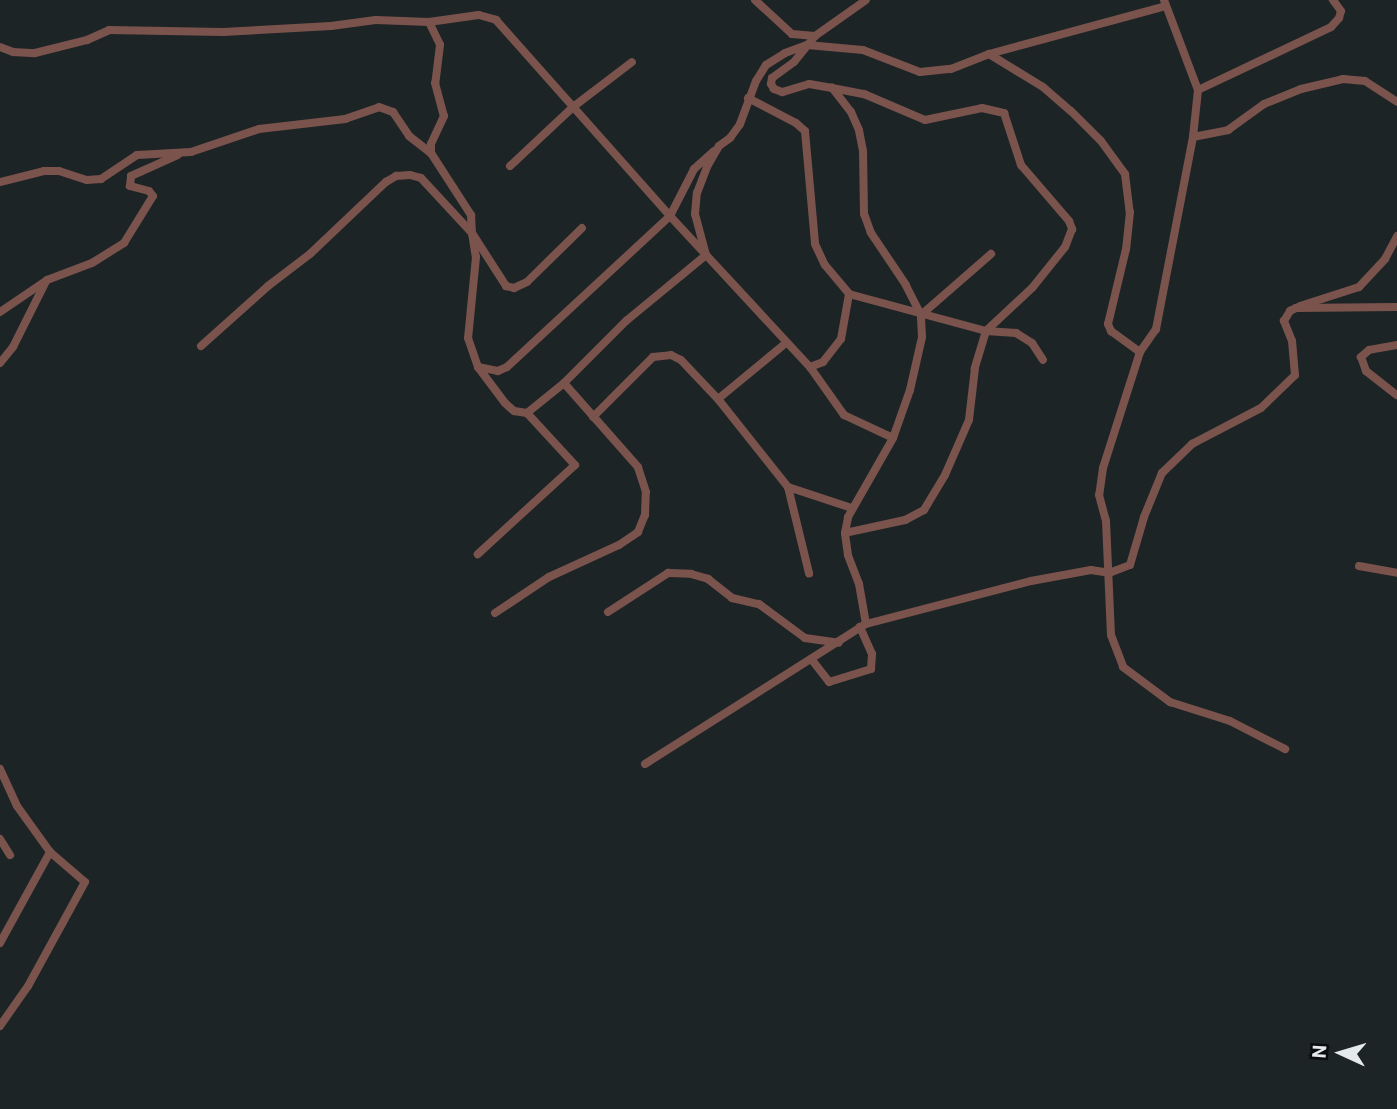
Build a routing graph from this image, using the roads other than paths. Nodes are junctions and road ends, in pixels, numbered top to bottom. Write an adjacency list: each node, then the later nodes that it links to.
1 (755, 0): 6 (street)
2 (866, 0): 6 (street)
3 (1333, 0): 12 (street)
4 (1165, 3): 9 (street); 12 (street)
5 (429, 22): 8 (street); 15 (street); 19 (street)
6 (815, 36): 7 (street)
7 (807, 45): 9 (street); 11 (street); 13 (street)
8 (0, 47)
9 (989, 54): 38 (street)
10 (632, 62): 15 (street)
11 (832, 88): 33 (street); 34 (street)
12 (1198, 90): 16 (street)
13 (748, 98): 17 (street); 29 (street)
14 (1397, 102): 16 (street)
15 (573, 107): 20 (street); 22 (street)
16 (1193, 137): 38 (street)
17 (719, 146): 22 (street); 27 (street)
18 (191, 152): 19 (street); 21 (street); 28 (street)
19 (432, 153): 24 (street)
20 (510, 166)
21 (0, 182)
22 (670, 216): 27 (street); 42 (street)
23 (582, 228): 24 (street)
24 (472, 233): 37 (street); 42 (street)
25 (1397, 236): 31 (street)
26 (992, 254): 33 (street)
27 (706, 255): 35 (street); 43 (street)
28 (47, 280): 32 (street); 40 (street)
29 (849, 294): 33 (street); 41 (street)
30 (1397, 307): 31 (street)
31 (1296, 308): 55 (street)
32 (0, 312)
33 (921, 315): 34 (street); 48 (street)
34 (986, 331): 39 (street); 51 (street)
35 (786, 343): 41 (street); 45 (street)
36 (1397, 345): 44 (street)
37 (201, 346)
38 (1140, 352): 55 (street)
39 (1043, 360)
40 (0, 363)
41 (810, 367): 48 (street)
42 (478, 368): 46 (street)
43 (564, 383): 46 (street); 47 (street)
44 (1397, 395)
45 (718, 399): 47 (street); 49 (street)
46 (527, 413): 52 (street)
47 (593, 417): 58 (street)
48 (892, 439): 50 (street)
49 (788, 487): 50 (street); 54 (street)
50 (852, 508): 51 (street)
51 (845, 533): 59 (street)
52 (478, 554)
53 (1359, 566): 56 (street)
54 (809, 573)
55 (1109, 573): 59 (street); 62 (street)
56 (1397, 573)
57 (608, 612): 60 (street)
58 (495, 613)
59 (863, 626): 60 (street); 61 (street)
60 (839, 643): 61 (street)
61 (812, 660): 63 (street)
62 (1285, 749)
63 (645, 764)
64 (0, 769): 66 (street)
65 (0, 839): 67 (street)
66 (50, 852): 68 (street); 69 (street)
67 (10, 855)
68 (0, 943)
69 (0, 1026)

